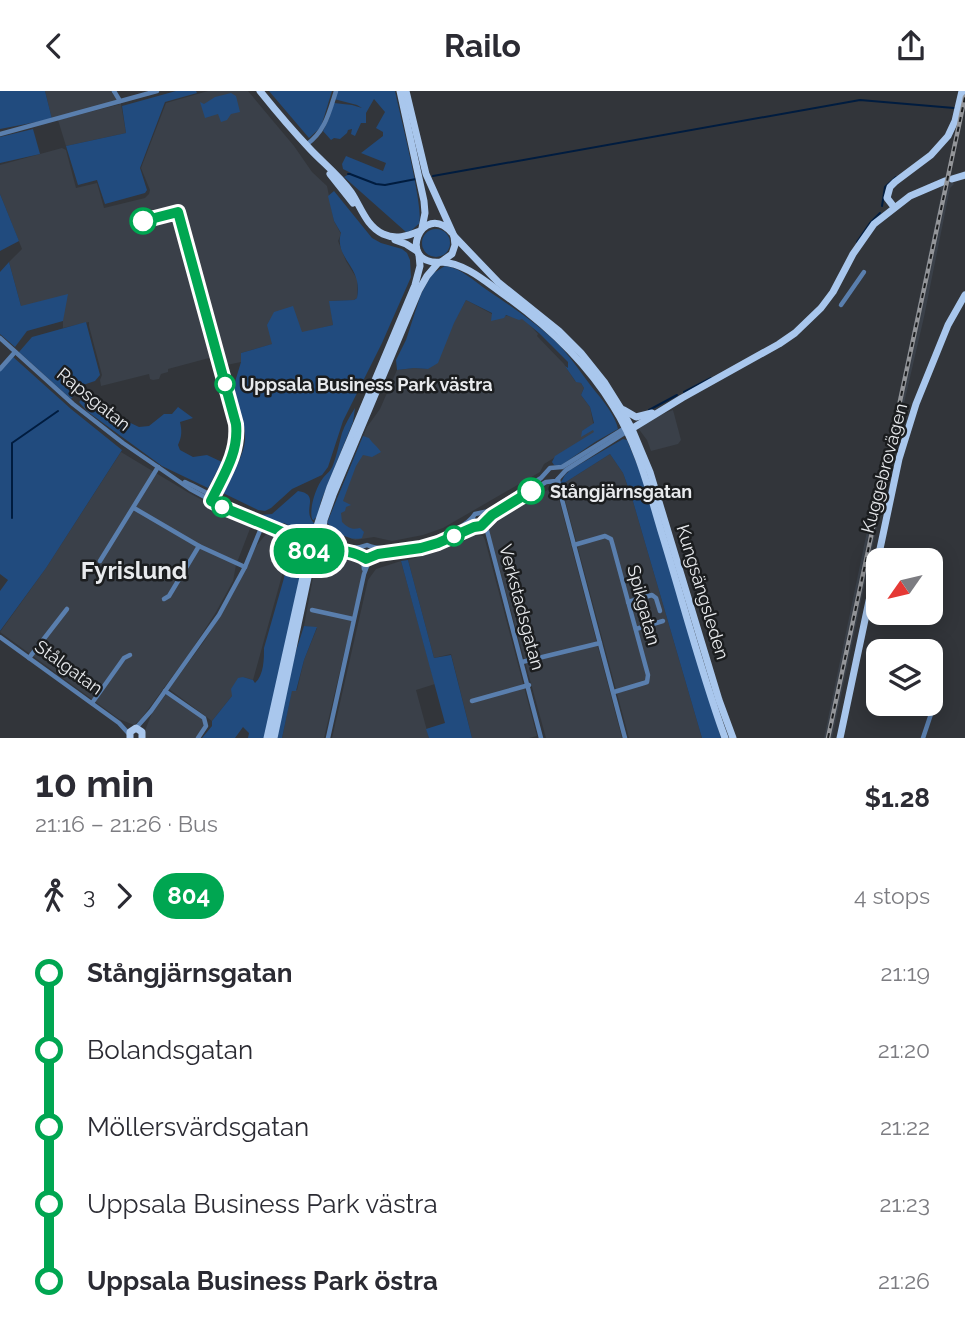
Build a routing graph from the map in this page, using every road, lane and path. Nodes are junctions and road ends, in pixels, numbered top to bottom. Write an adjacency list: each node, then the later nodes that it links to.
1 (114, 91): 8 (street)
2 (157, 91): 8 (street)
3 (260, 91): 10 (main road)
4 (336, 91): 10 (street)
5 (400, 91): 14 (main road)
6 (406, 91): 15 (main road, Kungsängsleden)
7 (962, 91): 13 (main road)
8 (120, 101): 9 (street)
9 (0, 134)
10 (306, 145): 11 (main road)
11 (317, 157): 14 (main road); 16 (main road)
12 (965, 175): 13 (main road)
13 (894, 207): 19 (main road)
14 (421, 229): 15 (main road); 16 (main road)
15 (453, 234): 17 (main road); 26 (main road, Kungsängsleden)
16 (418, 253): 17 (main road); 42 (main road)
17 (439, 263): 30 (main road, Kungsängsleden); 43 (main road)
18 (864, 272): 20 (street)
19 (839, 281): 20 (street); 27 (main road)
20 (851, 290): 22 (street)
21 (965, 295): 86 (main road, Kuggebrovägen)
22 (841, 305)
23 (0, 338): 24 (street, Rapsgatan)
24 (15, 352): 25 (street); 31 (street, Rapsgatan)
25 (0, 369)
26 (620, 407): 28 (main road); 30 (main road, Kungsängsleden)
27 (667, 407): 28 (main road); 30 (main road)
28 (652, 413): 30 (main road)
29 (236, 424): 35 (street)
30 (629, 428): 32 (street); 34 (street); 84 (main road, Kungsängsleden); 85 (main road, Kungsängsleden)
31 (158, 467): 35 (street, Rapsgatan); 36 (street)
32 (556, 468): 33 (street); 34 (street)
33 (547, 472): 34 (street); 37 (street)
34 (556, 480): 39 (street); 45 (street)
35 (212, 498): 40 (street, Rapsgatan)
36 (134, 508): 46 (street); 53 (street)
37 (482, 513): 38 (street); 39 (street)
38 (473, 518): 41 (street); 49 (street)
39 (486, 522): 41 (street); 44 (street, Verkstadsgatan)
40 (263, 523): 42 (street, Rapsgatan); 47 (street, Rapsgatan); 54 (street)
41 (478, 526): 44 (street, Verkstadsgatan); 52 (street)
42 (311, 533): 43 (main road); 47 (main road)
43 (323, 537): 48 (street); 50 (main road)
44 (488, 537): 70 (street, Verkstadsgatan)
45 (574, 545): 58 (street, Spikgatan); 67 (street)
46 (199, 546): 54 (street); 57 (street)
47 (306, 546): 50 (main road); 79 (main road)
48 (362, 547): 49 (street); 51 (street)
49 (373, 548): 52 (street)
50 (320, 551): 51 (street); 56 (main road)
51 (362, 556): 52 (street); 55 (street)
52 (372, 557): 55 (street)
53 (100, 561)
54 (245, 567): 72 (street)
55 (364, 574): 63 (street)
56 (304, 598): 60 (main road); 62 (main road)
57 (164, 599)
58 (628, 602): 61 (street); 65 (street, Spikgatan)
59 (67, 609): 69 (street)
60 (312, 610): 62 (main road); 63 (street)
61 (660, 611)
62 (300, 614): 80 (main road)
63 (354, 619): 81 (street)
64 (663, 621): 65 (street)
65 (636, 629): 73 (street, Spikgatan)
66 (0, 637): 69 (street, Stålgatan)
67 (600, 643): 70 (street); 73 (street)
68 (130, 655): 75 (street)
69 (29, 657): 75 (street, Stålgatan)
70 (522, 662): 71 (street, Verkstadsgatan)
71 (528, 685): 74 (street, Verkstadsgatan); 82 (street, Verkstadsgatan)
72 (166, 691): 77 (street); 78 (street)
73 (614, 692): 83 (street)
74 (472, 701)
75 (92, 703): 77 (street, Stålgatan)
76 (930, 716): 87 (street)
77 (136, 735)
78 (198, 738)
79 (267, 738)
80 (274, 738)
81 (328, 738)
82 (541, 738)
83 (625, 738)
84 (725, 738)
85 (733, 738)
86 (840, 738)
87 (923, 738)

